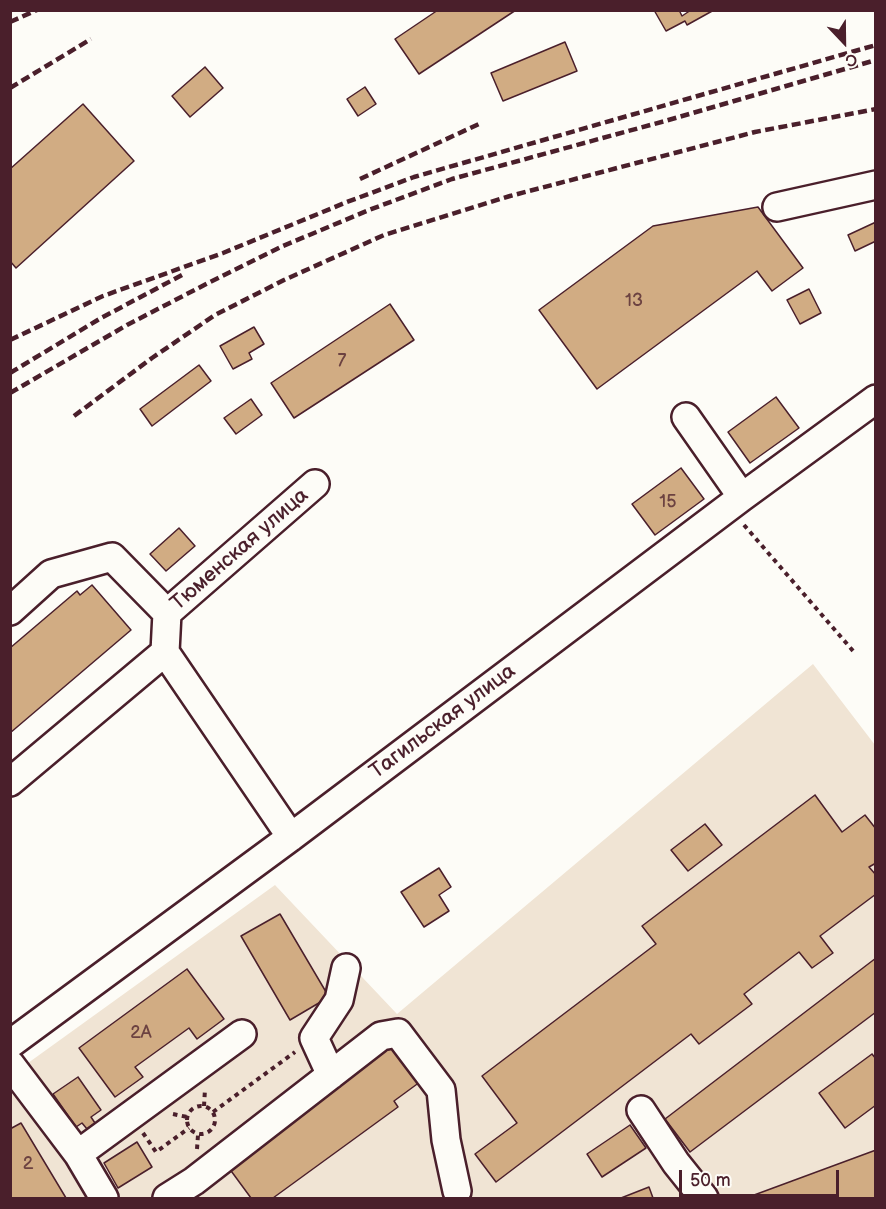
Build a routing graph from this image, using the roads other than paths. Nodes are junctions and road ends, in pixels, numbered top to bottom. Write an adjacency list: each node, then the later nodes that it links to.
1 (876, 185): 2 (street)
2 (777, 207)
3 (876, 399): 6 (street, Тагильская улица)
4 (686, 417): 6 (street)
5 (315, 484): 8 (street, Тюменская улица)
6 (740, 509): 11 (street, Тагильская улица)
7 (10, 611): 8 (street)
8 (167, 613): 9 (street, Тюменская улица)
9 (165, 652): 10 (street); 11 (street)
10 (10, 782)
11 (291, 837): 14 (street, Тагильская улица)
12 (346, 968): 16 (street)
13 (242, 1034): 18 (street)
14 (10, 1044)
15 (10, 1064): 18 (street)
16 (331, 1075): 19 (street); 20 (street)
17 (641, 1110): 23 (street)
18 (78, 1154): 21 (street)
19 (197, 1190): 22 (street)
20 (457, 1191)
21 (104, 1198)
22 (167, 1198)
23 (704, 1198)

